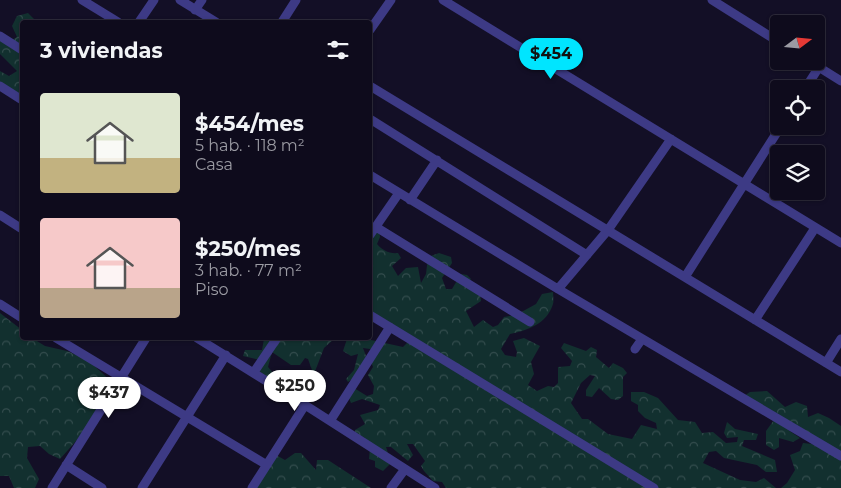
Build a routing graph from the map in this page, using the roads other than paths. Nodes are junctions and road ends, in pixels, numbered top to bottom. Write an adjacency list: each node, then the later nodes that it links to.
1 (82, 0): 10 (street)
2 (154, 0): 11 (street)
3 (180, 0): 9 (street)
4 (202, 0): 9 (street)
5 (296, 0): 13 (street)
6 (391, 0): 14 (street)
7 (443, 0): 25 (street)
8 (712, 0): 16 (street)
9 (195, 10): 12 (street)
10 (115, 20)
11 (140, 20)
12 (212, 20)
13 (283, 20)
14 (372, 27)
15 (0, 36): 17 (street)
16 (770, 36)
17 (20, 49)
18 (824, 70): 19 (street)
19 (841, 81)
20 (0, 86): 22 (street)
21 (372, 87): 35 (street)
22 (20, 99)
23 (372, 120): 26 (street)
24 (775, 135): 28 (street)
25 (671, 139): 28 (street); 35 (street)
26 (437, 160): 30 (street); 38 (street)
27 (372, 176): 29 (street)
28 (744, 184): 34 (street); 39 (street)
29 (399, 193): 30 (street); 32 (street)
30 (410, 200): 40 (street)
31 (0, 215): 33 (street)
32 (376, 227): 36 (street); 45 (street)
33 (20, 228)
34 (815, 228): 37 (street); 44 (street)
35 (608, 230): 38 (street); 39 (street)
36 (372, 232)
37 (841, 244)
38 (587, 255): 40 (street)
39 (685, 277): 44 (street)
40 (558, 289): 47 (street)
41 (0, 304): 43 (street)
42 (372, 316): 46 (street)
43 (20, 317)
44 (755, 320): 55 (street)
45 (530, 322)
46 (390, 327): 61 (street); 72 (street)
47 (642, 339): 53 (street); 62 (street)
48 (841, 339): 55 (street)
49 (59, 340): 58 (street)
50 (145, 340): 58 (street)
51 (200, 340): 54 (street)
52 (276, 340): 56 (street)
53 (635, 349)
54 (226, 356): 56 (street); 60 (street)
55 (826, 363): 57 (street)
56 (254, 372): 59 (street)
57 (841, 372)
58 (122, 377): 60 (street); 63 (street)
59 (305, 404): 61 (street); 64 (street)
60 (187, 416): 64 (street); 68 (street)
61 (330, 421): 65 (street)
62 (841, 456)
63 (66, 465): 66 (street); 67 (street)
64 (267, 465): 69 (street)
65 (405, 469): 70 (street); 71 (street)
66 (52, 488)
67 (102, 488)
68 (142, 488)
69 (252, 488)
70 (391, 488)
71 (435, 488)
72 (654, 488)

